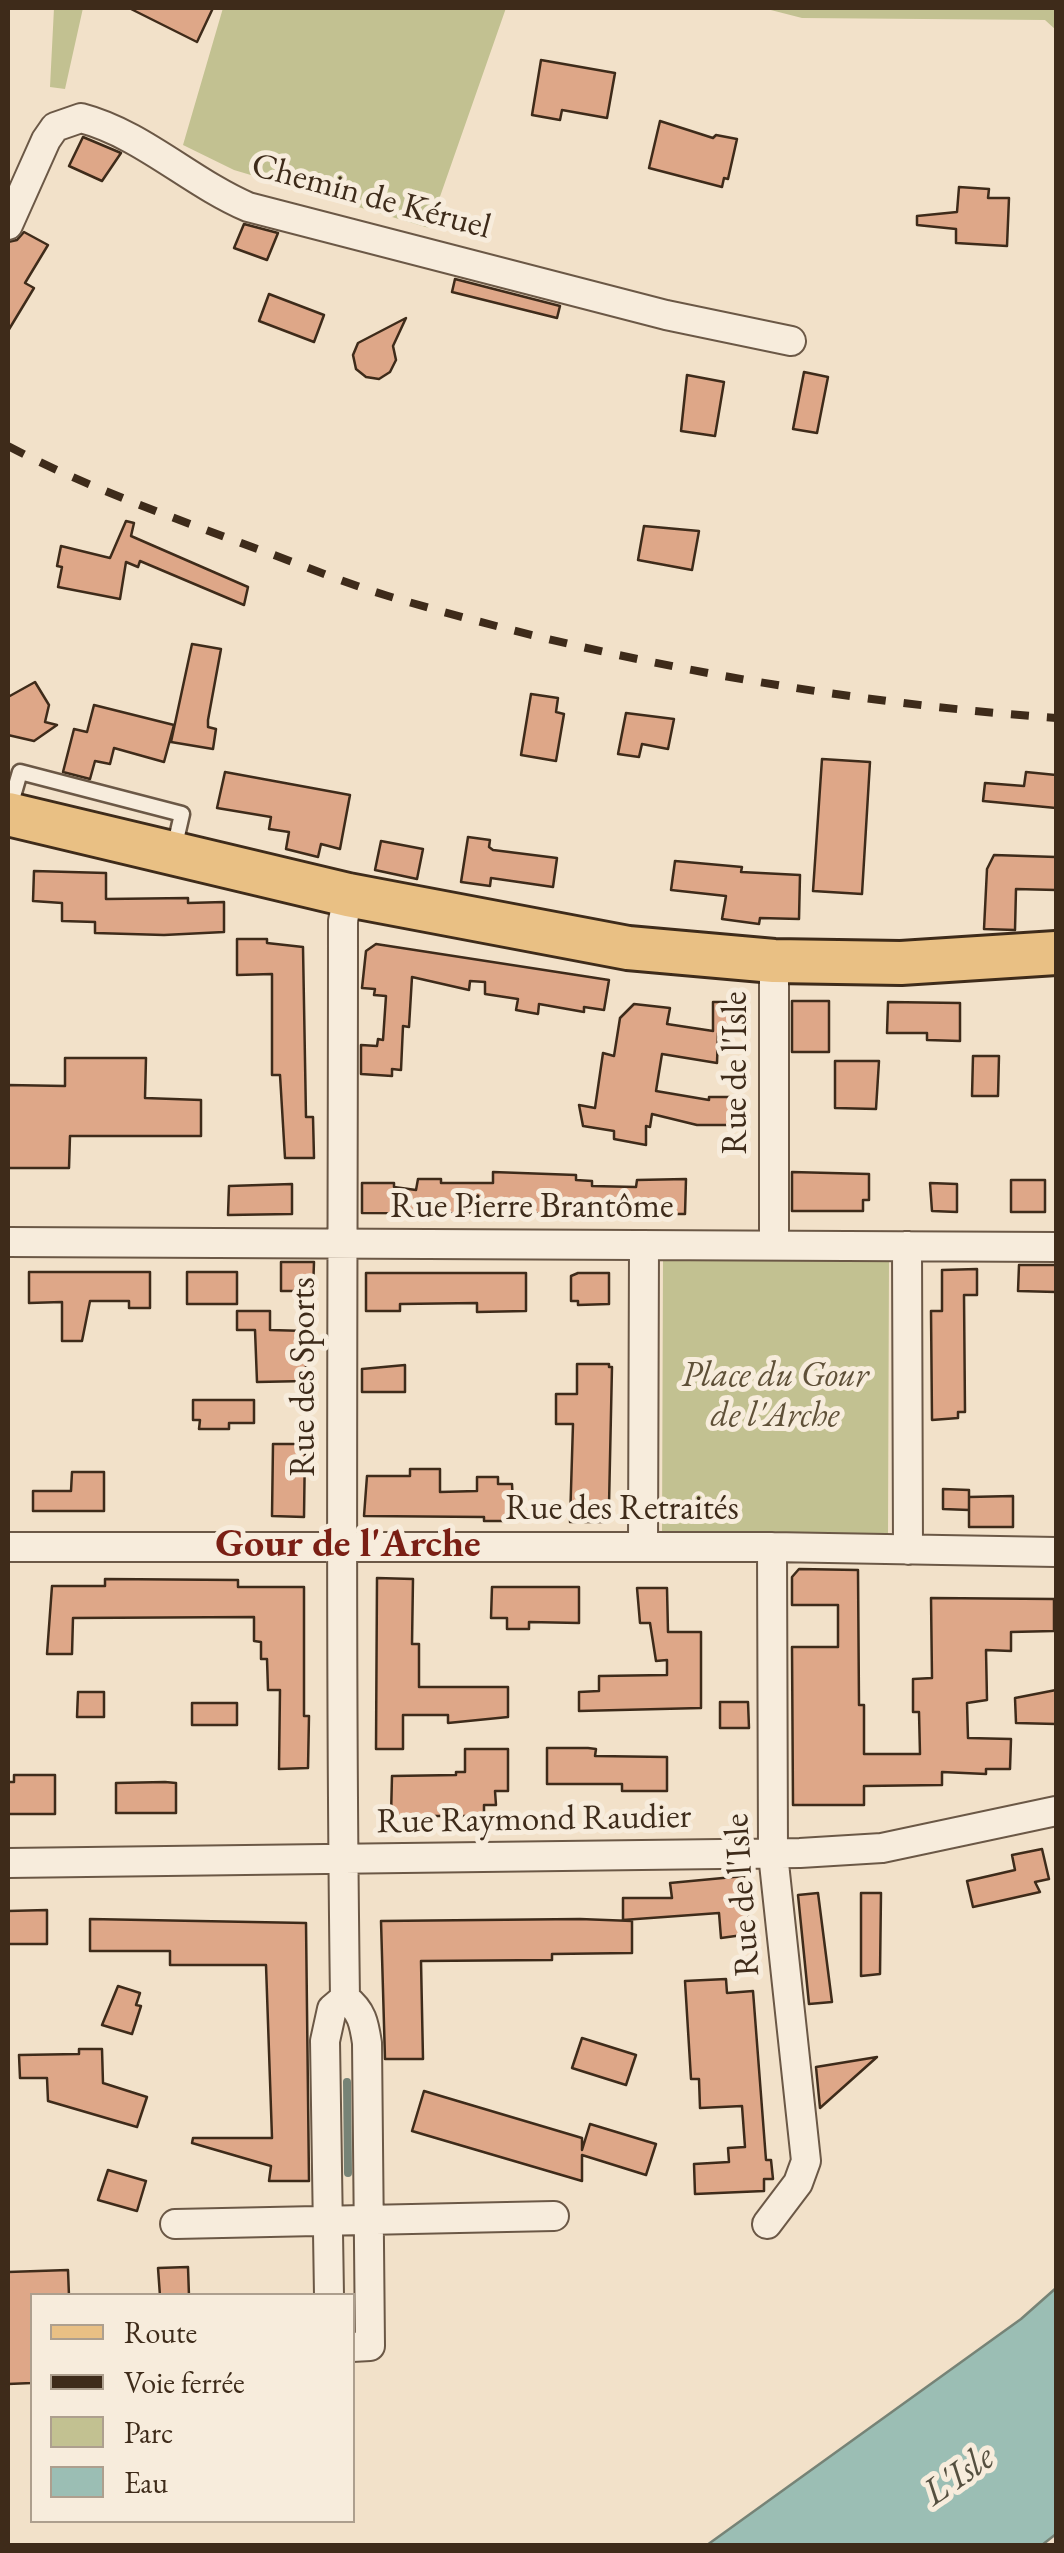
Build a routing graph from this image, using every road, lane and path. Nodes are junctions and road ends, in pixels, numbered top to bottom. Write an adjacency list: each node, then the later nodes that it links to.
1 (8, 225): 2 (street, Chemin de Kéruel)
2 (792, 340)
3 (8, 814): 4 (main road)
4 (348, 895): 6 (main road); 8 (street, Rue des Sports)
5 (1056, 952): 6 (main road)
6 (774, 961): 10 (street, Rue de l'Isle)
7 (8, 1242): 8 (street, Rue Pierre Brantôme)
8 (341, 1244): 9 (street, Rue Pierre Brantôme); 14 (street, Rue des Sports)
9 (644, 1245): 10 (street, Rue Pierre Brantôme); 15 (street)
10 (774, 1245): 11 (street, Rue Pierre Brantôme)
11 (906, 1246): 12 (street, Rue Pierre Brantôme); 17 (street)
12 (1056, 1247)
13 (8, 1546): 14 (street, Rue des Retraités)
14 (342, 1546): 15 (street, Rue des Retraités); 21 (street, Rue des Sports)
15 (643, 1547): 16 (street, Rue des Retraités)
16 (772, 1547): 17 (street, Rue des Retraités); 20 (street, Rue de l'Isle)
17 (908, 1550): 18 (street, Rue des Retraités)
18 (1056, 1552)
19 (1056, 1811): 20 (street, Rue Raymond Raudier)
20 (773, 1854): 21 (street, Rue Raymond Raudier); 30 (street, Rue de l'Isle)
21 (342, 1860): 22 (street, Rue Raymond Raudier); 23 (street, Rue des Sports)
22 (8, 1863)
23 (345, 1998): 24 (street); 25 (street)
24 (367, 2043): 25 (street); 28 (street)
25 (325, 2044): 27 (street)
26 (554, 2216): 28 (street)
27 (328, 2220): 28 (street); 29 (street); 31 (street)
28 (368, 2220): 32 (street)
29 (175, 2224)
30 (767, 2224)
31 (329, 2293)
32 (355, 2347)

